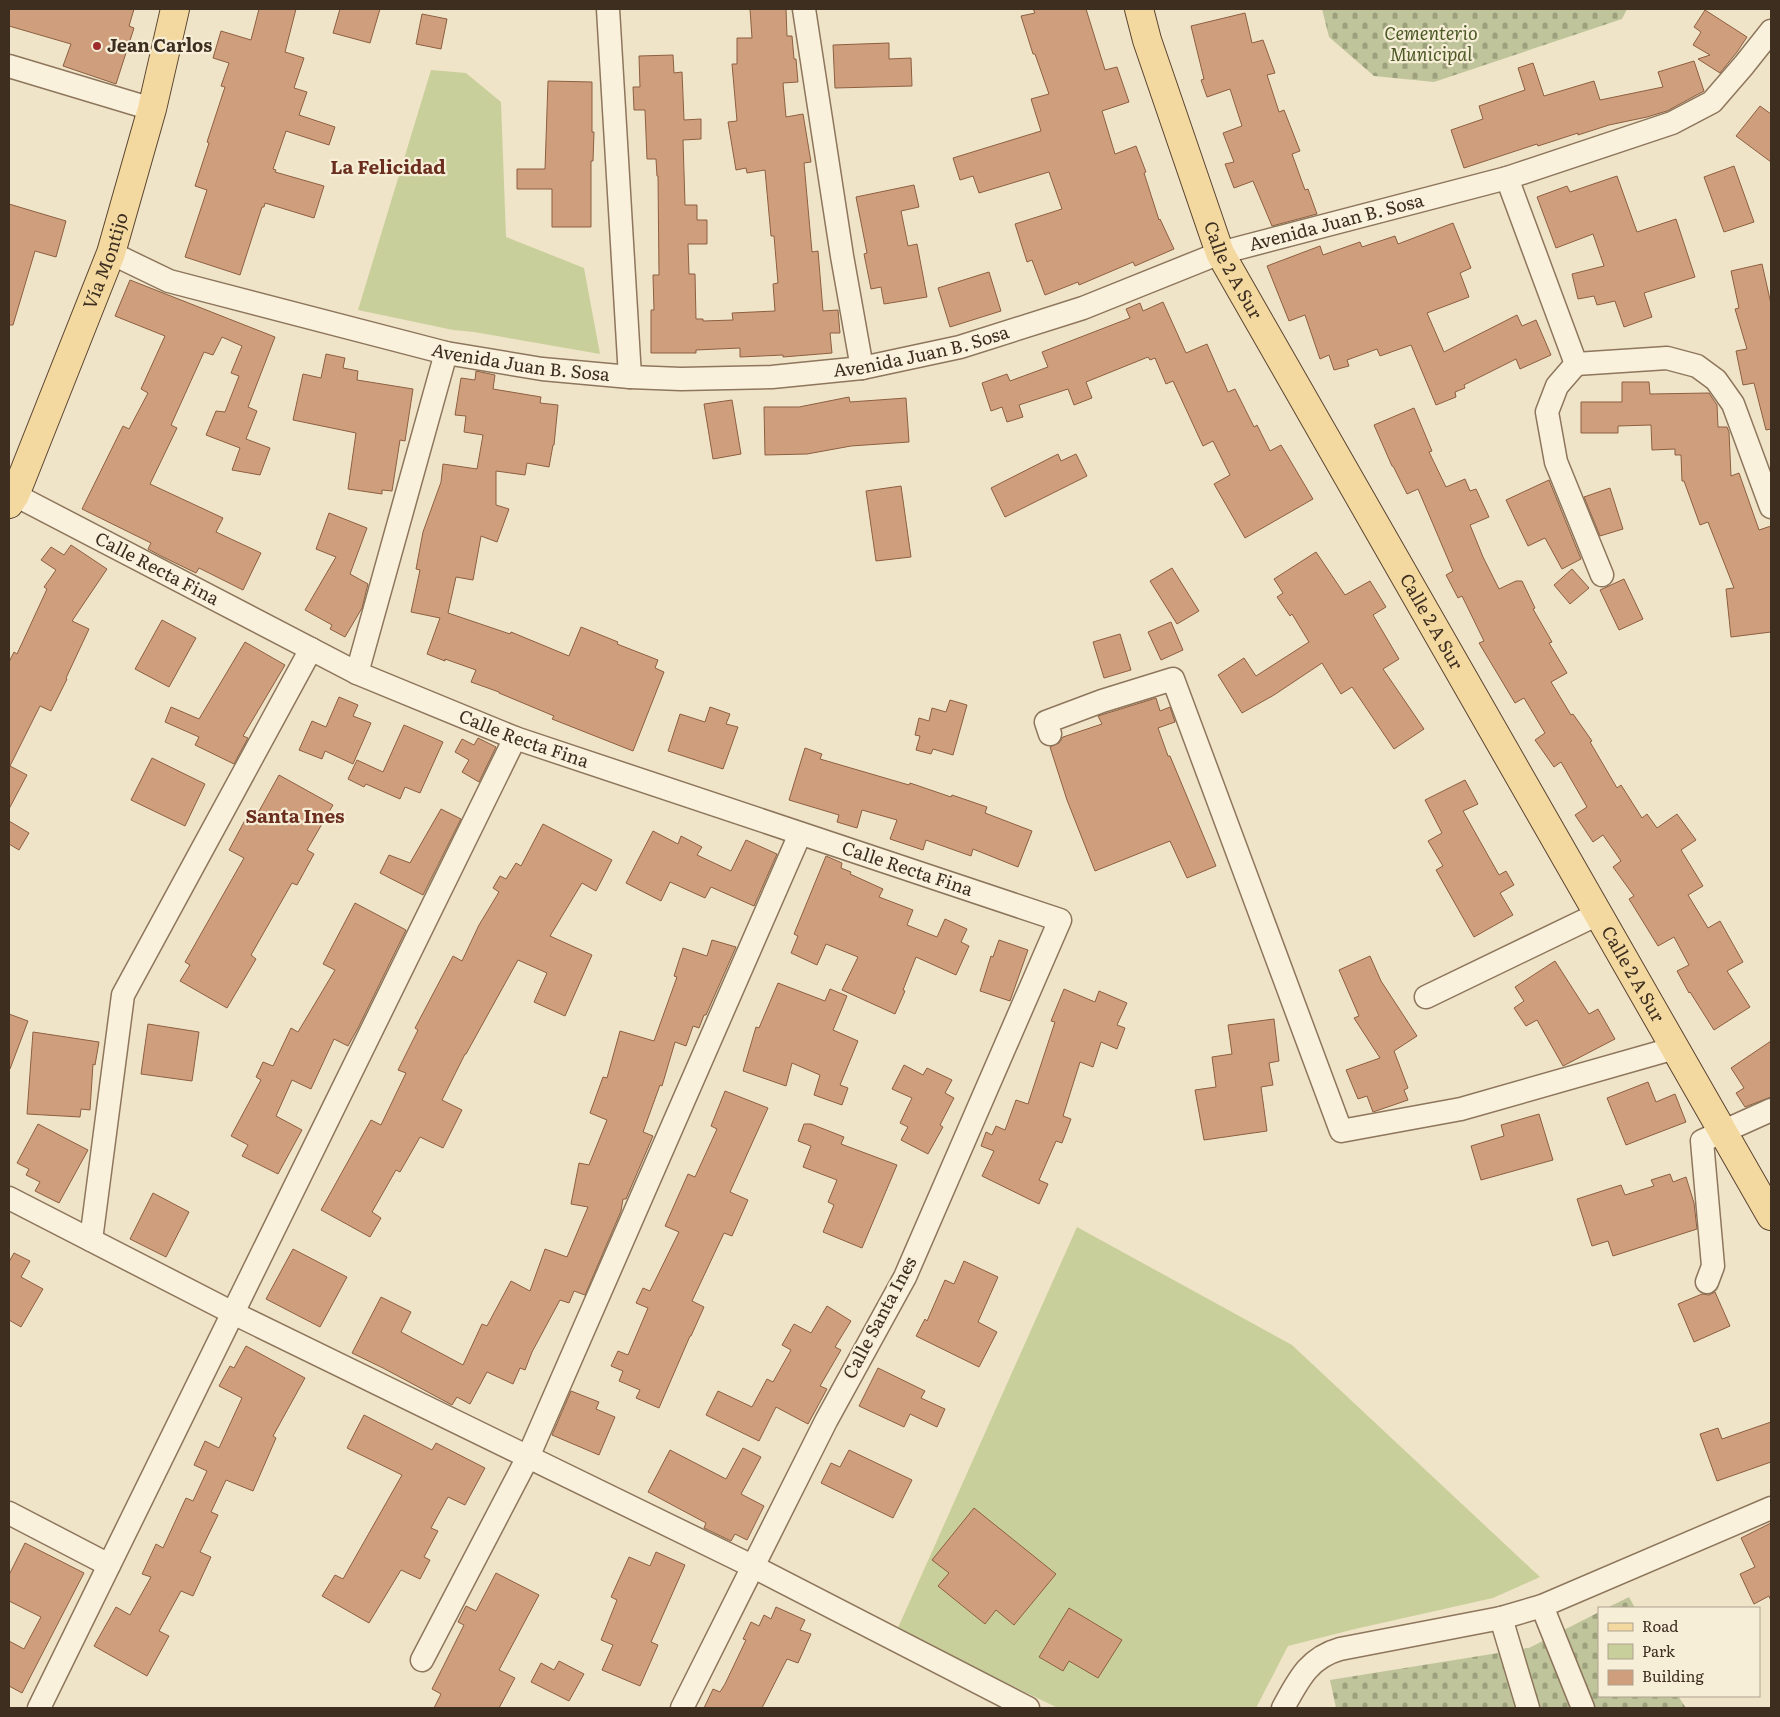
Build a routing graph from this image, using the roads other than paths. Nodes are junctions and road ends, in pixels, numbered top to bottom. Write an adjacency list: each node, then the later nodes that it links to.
1 (175, 9): 7 (main road, Vía Montijo)
2 (608, 9): 14 (street)
3 (804, 9): 13 (street)
4 (1139, 9): 10 (main road, Calle 2 A Sur)
5 (1771, 31): 8 (street, Avenida Juan B. Sosa)
6 (9, 66): 7 (street)
7 (152, 109): 9 (main road, Vía Montijo)
8 (1507, 178): 10 (street, Avenida Juan B. Sosa); 12 (street)
9 (111, 253): 11 (street, Avenida Juan B. Sosa); 15 (main road, Vía Montijo)
10 (1220, 253): 13 (street, Avenida Juan B. Sosa); 23 (main road, Calle 2 A Sur)
11 (446, 353): 14 (street, Avenida Juan B. Sosa); 19 (street)
12 (1576, 364): 16 (street); 17 (street)
13 (862, 368): 14 (street, Avenida Juan B. Sosa)
14 (630, 377)
15 (12, 499): 18 (street, Calle Recta Fina)
16 (1771, 507)
17 (1602, 574)
18 (311, 649): 19 (street, Calle Recta Fina); 31 (street)
19 (357, 673): 21 (street, Calle Recta Fina)
20 (1050, 734): 26 (street)
21 (515, 738): 22 (street, Calle Recta Fina); 33 (street)
22 (800, 834): 24 (street, Calle Recta Fina); 34 (street)
23 (1598, 914): 25 (street); 26 (main road, Calle 2 A Sur)
24 (1060, 920): 38 (street, Calle Santa Ines)
25 (1426, 998)
26 (1675, 1048): 28 (main road, Calle 2 A Sur)
27 (1771, 1110): 28 (street)
28 (1723, 1132): 30 (main road, Calle 2 A Sur); 32 (street)
29 (9, 1198): 31 (street)
30 (1771, 1216)
31 (90, 1240): 33 (street)
32 (1707, 1282)
33 (233, 1313): 34 (street); 37 (street)
34 (528, 1457): 38 (street); 41 (street)
35 (1771, 1508): 39 (street)
36 (9, 1513): 37 (street)
37 (109, 1565): 42 (street)
38 (754, 1567): 43 (street, Calle Santa Ines); 44 (street)
39 (1542, 1606): 40 (street); 47 (street)
40 (1501, 1618): 45 (street); 46 (street)
41 (422, 1660)
42 (42, 1702)
43 (682, 1708)
44 (1028, 1708)
45 (1283, 1708)
46 (1528, 1708)
47 (1583, 1708)

